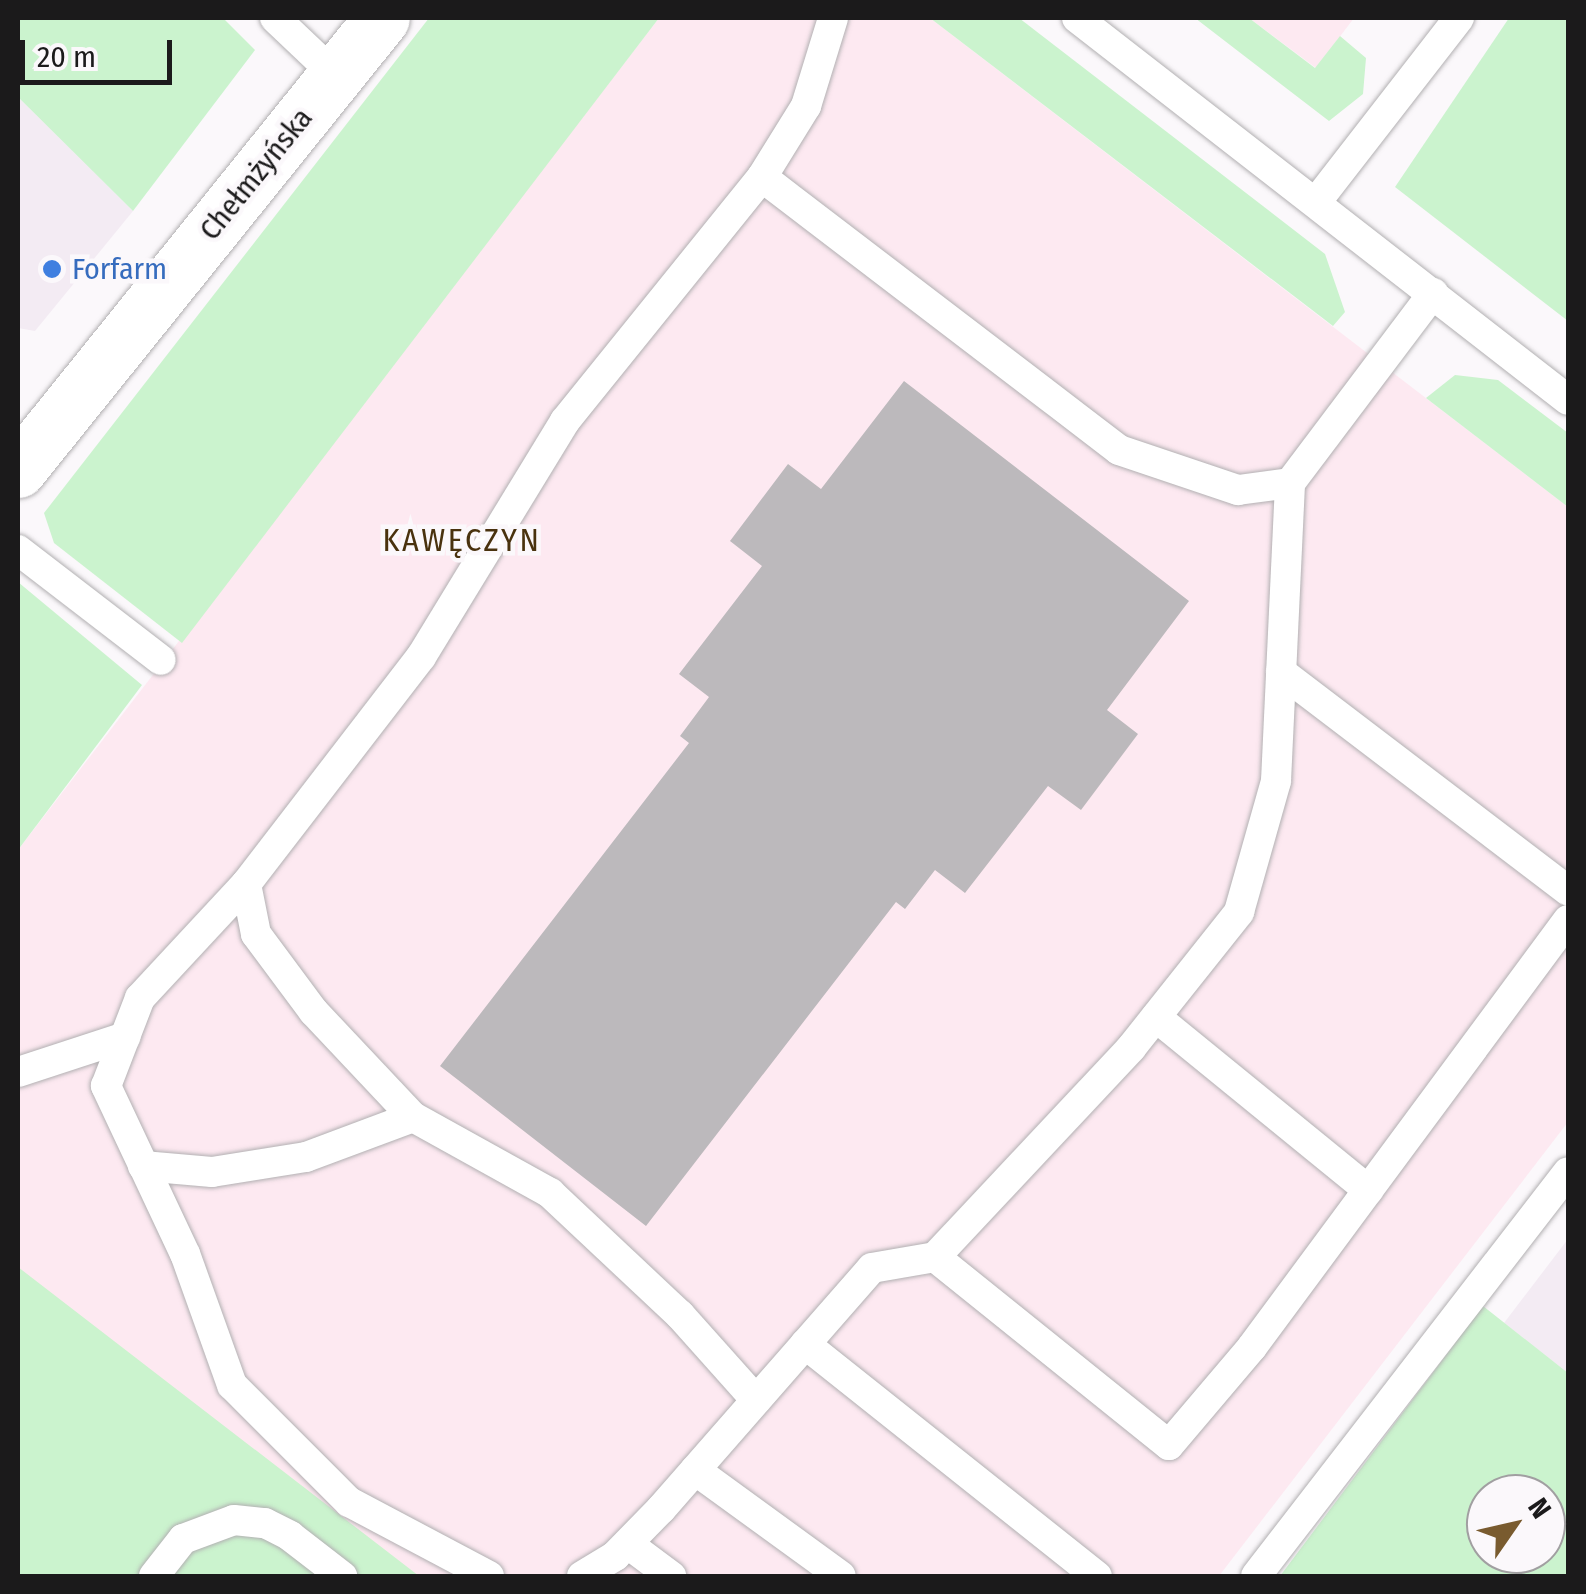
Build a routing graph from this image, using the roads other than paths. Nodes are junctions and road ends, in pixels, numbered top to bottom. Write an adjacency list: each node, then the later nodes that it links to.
1 (275, 18): 6 (lane)
2 (382, 18): 6 (street, Chełmżyńska)
3 (833, 18): 7 (lane)
4 (1077, 18): 8 (lane)
5 (1459, 18): 8 (lane)
6 (335, 75): 11 (street, Chełmżyńska)
7 (762, 177): 12 (lane); 16 (lane)
8 (1317, 201): 9 (lane)
9 (1432, 293): 10 (lane); 12 (lane)
10 (1568, 400)
11 (18, 470)
12 (1290, 484): 15 (lane)
13 (18, 550): 14 (lane)
14 (161, 660)
15 (1281, 672): 17 (lane); 19 (lane)
16 (246, 884): 20 (lane); 22 (lane)
17 (1568, 891)
18 (1568, 920): 25 (lane)
19 (1156, 1017): 25 (lane); 26 (lane)
20 (124, 1037): 21 (lane); 23 (lane)
21 (18, 1072)
22 (413, 1117): 23 (lane); 28 (lane)
23 (144, 1166): 34 (lane)
24 (1568, 1172): 38 (lane)
25 (1368, 1190): 26 (lane)
26 (935, 1257): 27 (lane)
27 (805, 1344): 28 (lane); 31 (lane)
28 (756, 1400): 29 (lane)
29 (695, 1470): 30 (lane); 37 (lane)
30 (628, 1544): 35 (lane); 36 (lane)
31 (1076, 1571)
32 (154, 1576): 33 (lane)
33 (342, 1576)
34 (488, 1576)
35 (582, 1576)
36 (671, 1576)
37 (841, 1576)
38 (1256, 1576)

